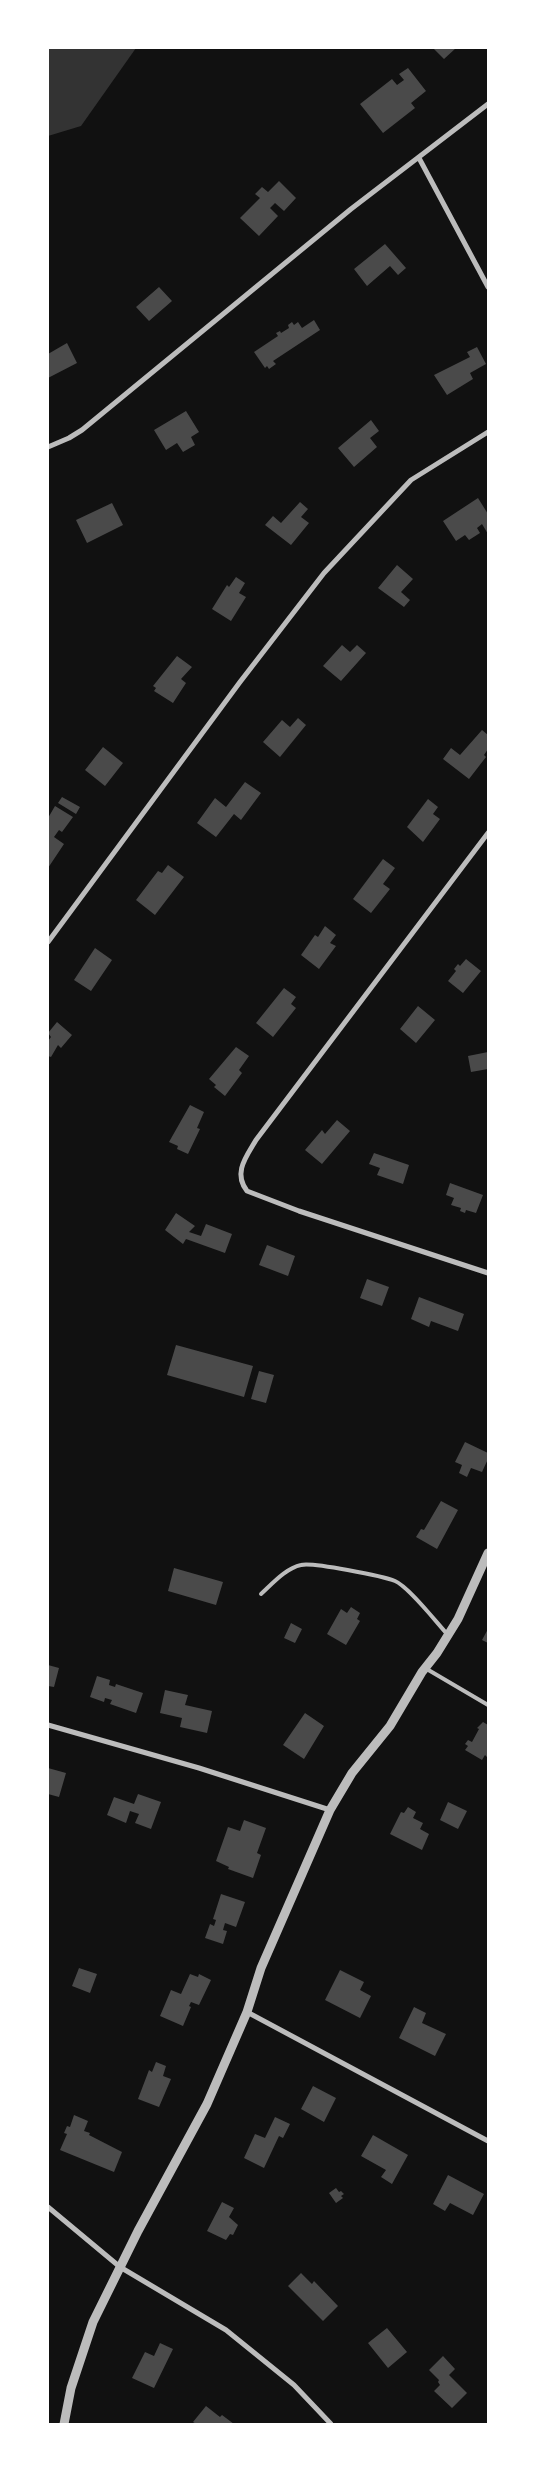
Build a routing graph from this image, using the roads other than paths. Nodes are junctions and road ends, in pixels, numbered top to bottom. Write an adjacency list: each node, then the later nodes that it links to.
1 (488, 104): 2 (street)
2 (419, 158): 3 (street); 5 (street)
3 (488, 286)
4 (488, 432): 7 (street)
5 (48, 447)
6 (488, 833): 8 (street)
7 (48, 942)
8 (488, 1273)
9 (488, 1553): 11 (street)
10 (261, 1594): 11 (lane)
11 (448, 1635): 12 (street)
12 (425, 1668): 13 (lane); 15 (street)
13 (488, 1705)
14 (48, 1725): 15 (street)
15 (330, 1810): 16 (street)
16 (247, 2012): 17 (street); 19 (street)
17 (488, 2141)
18 (48, 2207): 19 (street)
19 (120, 2268): 20 (street); 21 (street)
20 (64, 2424)
21 (331, 2424)

